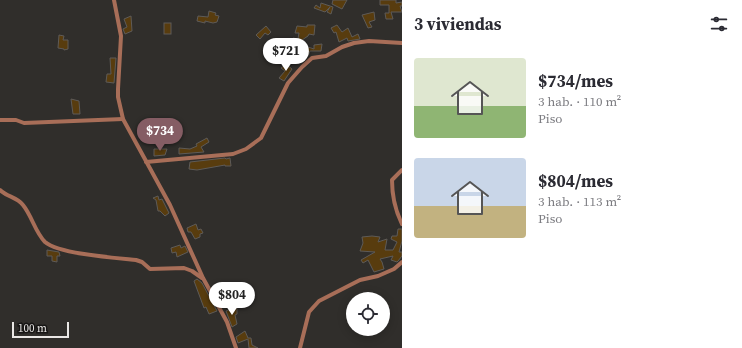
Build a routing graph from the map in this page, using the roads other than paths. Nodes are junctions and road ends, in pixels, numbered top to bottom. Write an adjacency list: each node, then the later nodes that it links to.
1 (114, 0): 3 (street)
2 (402, 43): 5 (street)
3 (123, 119): 4 (street); 5 (street)
4 (0, 120)
5 (146, 162): 10 (street)
6 (402, 170): 8 (street)
7 (0, 190): 10 (street)
8 (402, 224)
9 (402, 262): 12 (street)
10 (203, 278): 11 (street)
11 (236, 348)
12 (300, 348)

